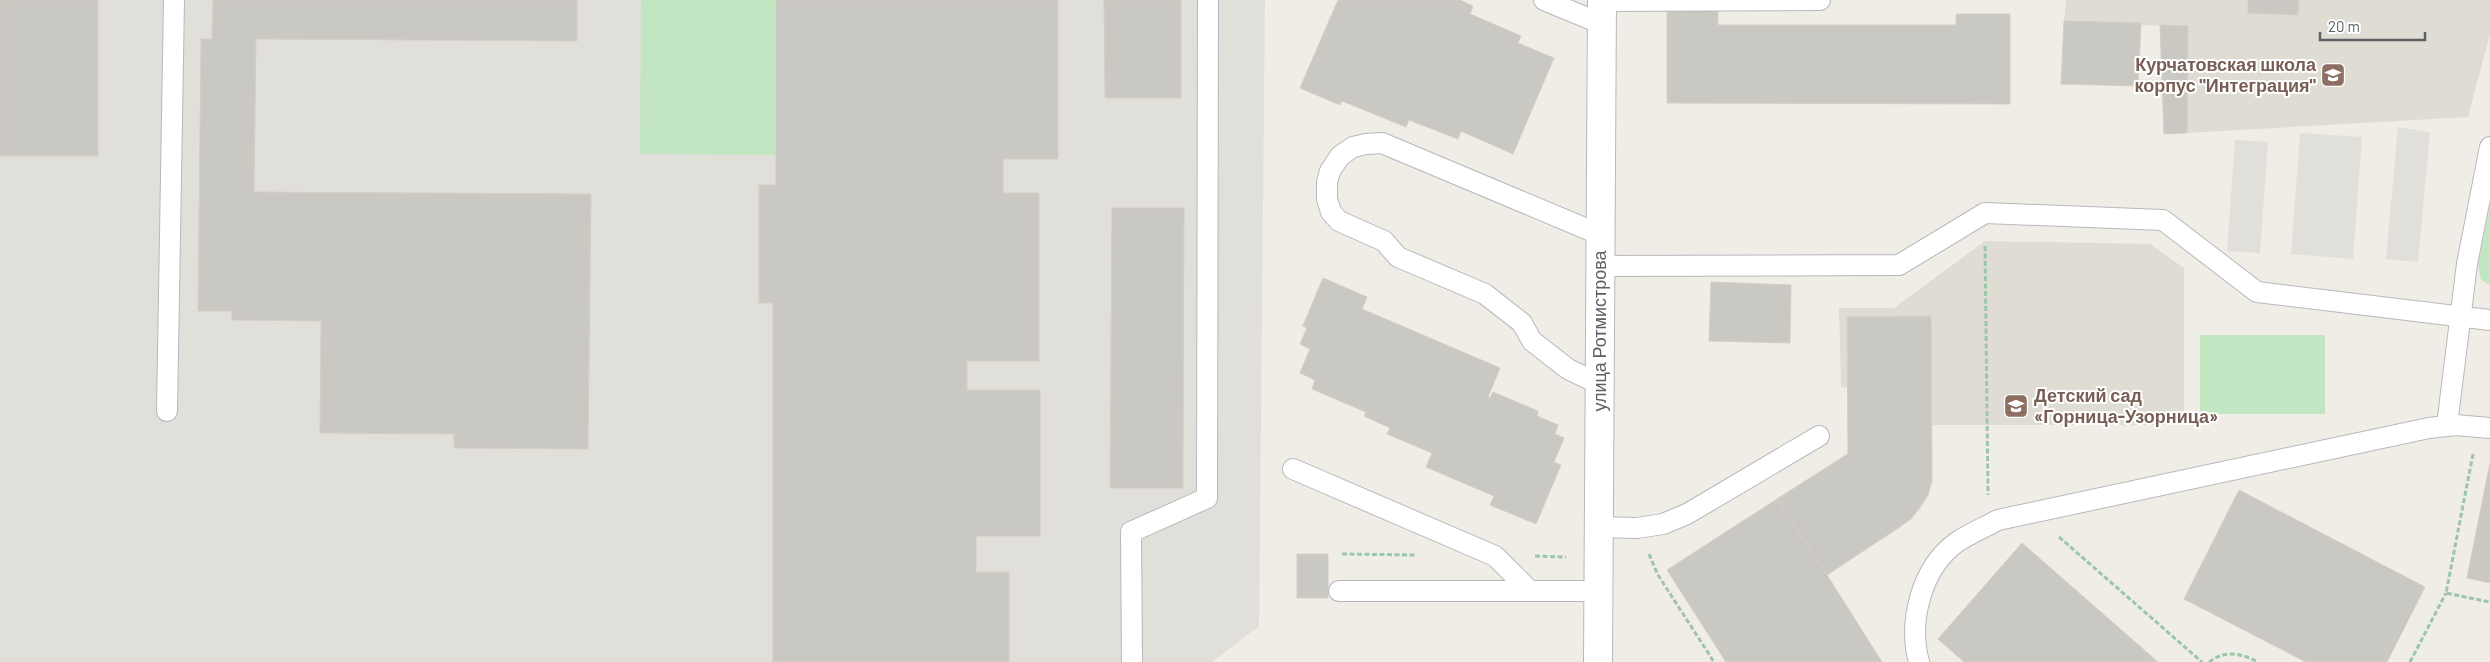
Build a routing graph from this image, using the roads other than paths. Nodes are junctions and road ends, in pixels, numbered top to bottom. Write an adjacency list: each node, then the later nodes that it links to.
1 (174, 0): 12 (lane)
2 (1208, 0): 21 (lane)
3 (1544, 0): 5 (lane)
4 (1820, 0): 5 (lane)
5 (1602, 8): 7 (street, улица Ротмистрова)
6 (2490, 147): 9 (lane)
7 (1600, 235): 8 (street, улица Ротмистрова); 11 (lane)
8 (1600, 266): 9 (lane); 11 (street, улица Ротмистрова)
9 (2459, 317): 10 (lane); 13 (lane)
10 (2490, 320)
11 (1599, 384): 17 (street, улица Ротмистрова)
12 (167, 411)
13 (2447, 425): 14 (lane); 23 (lane)
14 (2484, 427)
15 (1819, 436): 17 (lane)
16 (1293, 469): 19 (lane)
17 (1598, 528): 20 (street, улица Ротмистрова)
18 (1339, 591): 19 (lane)
19 (1530, 591): 20 (lane)
20 (1598, 591): 22 (street, улица Ротмистрова)
21 (1132, 662)
22 (1598, 662)
23 (1919, 662)

